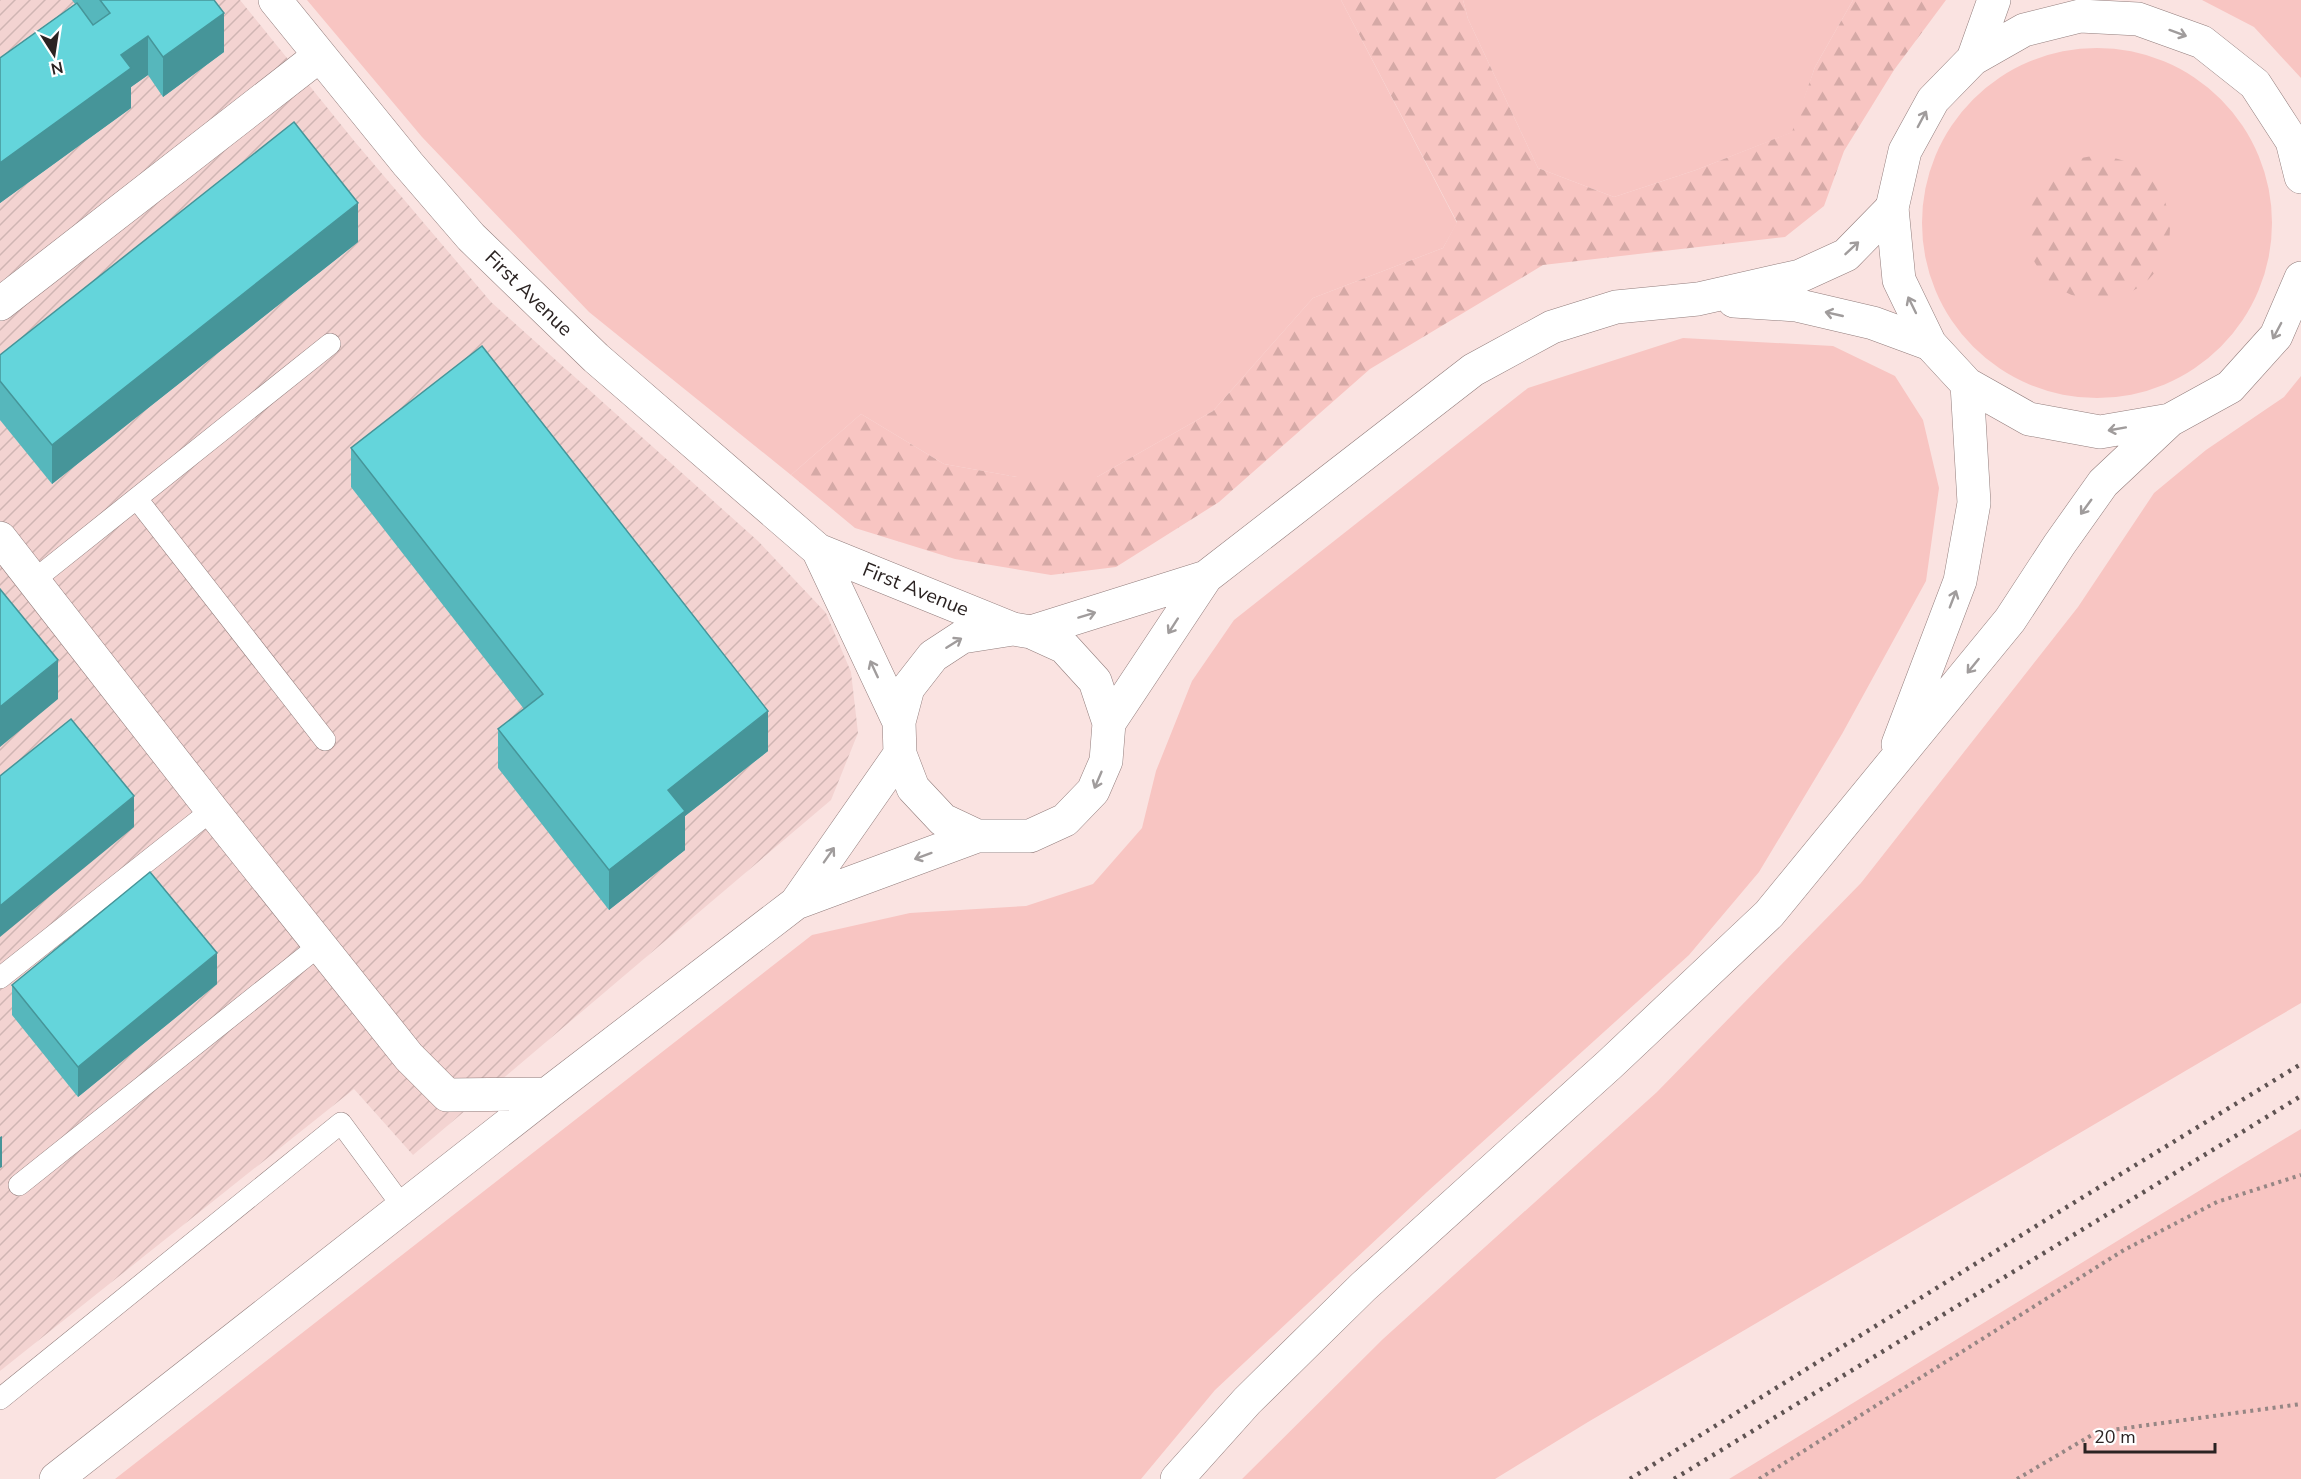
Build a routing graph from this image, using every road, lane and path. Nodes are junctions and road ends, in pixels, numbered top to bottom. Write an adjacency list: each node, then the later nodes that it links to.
1 (275, 0): 4 (street, First Avenue)
2 (1994, 0): 5 (street)
3 (2128, 9): 5 (street); 6 (street, one-way to 6)
4 (319, 56): 10 (street); 17 (street, First Avenue)
5 (1973, 59): 7 (street, one-way to 5)
6 (2301, 177)
7 (1892, 208): 9 (street, one-way to 7); 12 (street, one-way to 7)
8 (2301, 278): 14 (street, one-way to 14)
9 (1698, 299): 12 (street, one-way to 9); 18 (street)
10 (0, 304)
11 (330, 344): 15 (lane)
12 (1930, 344): 13 (street)
13 (1967, 384): 14 (street, one-way to 13); 24 (street, one-way to 13)
14 (2170, 420): 24 (street, one-way to 24)
15 (137, 499): 19 (lane); 23 (lane)
16 (0, 538): 19 (street)
17 (818, 550): 20 (street, First Avenue); 22 (street, First Avenue, one-way to 17)
18 (1206, 577): 20 (street, one-way to 18); 21 (street, one-way to 21)
19 (33, 581): 25 (street)
20 (1022, 630): 21 (street); 22 (street, one-way to 20)
21 (1109, 723): 26 (street, one-way to 26)
22 (900, 738): 26 (street); 27 (street, one-way to 22)
23 (325, 740)
24 (1888, 771): 37 (street)
25 (212, 810): 28 (street); 29 (lane)
26 (978, 836): 27 (street, one-way to 27)
27 (796, 903): 30 (street)
28 (320, 945): 30 (street); 32 (lane)
29 (0, 978)
30 (547, 1094): 33 (street)
31 (2301, 1175): 38 (path)
32 (19, 1185)
33 (403, 1207): 34 (lane); 36 (street)
34 (0, 1399)
35 (2301, 1404): 39 (path)
36 (56, 1479)
37 (1177, 1479)
38 (1759, 1479)
39 (2017, 1479)

